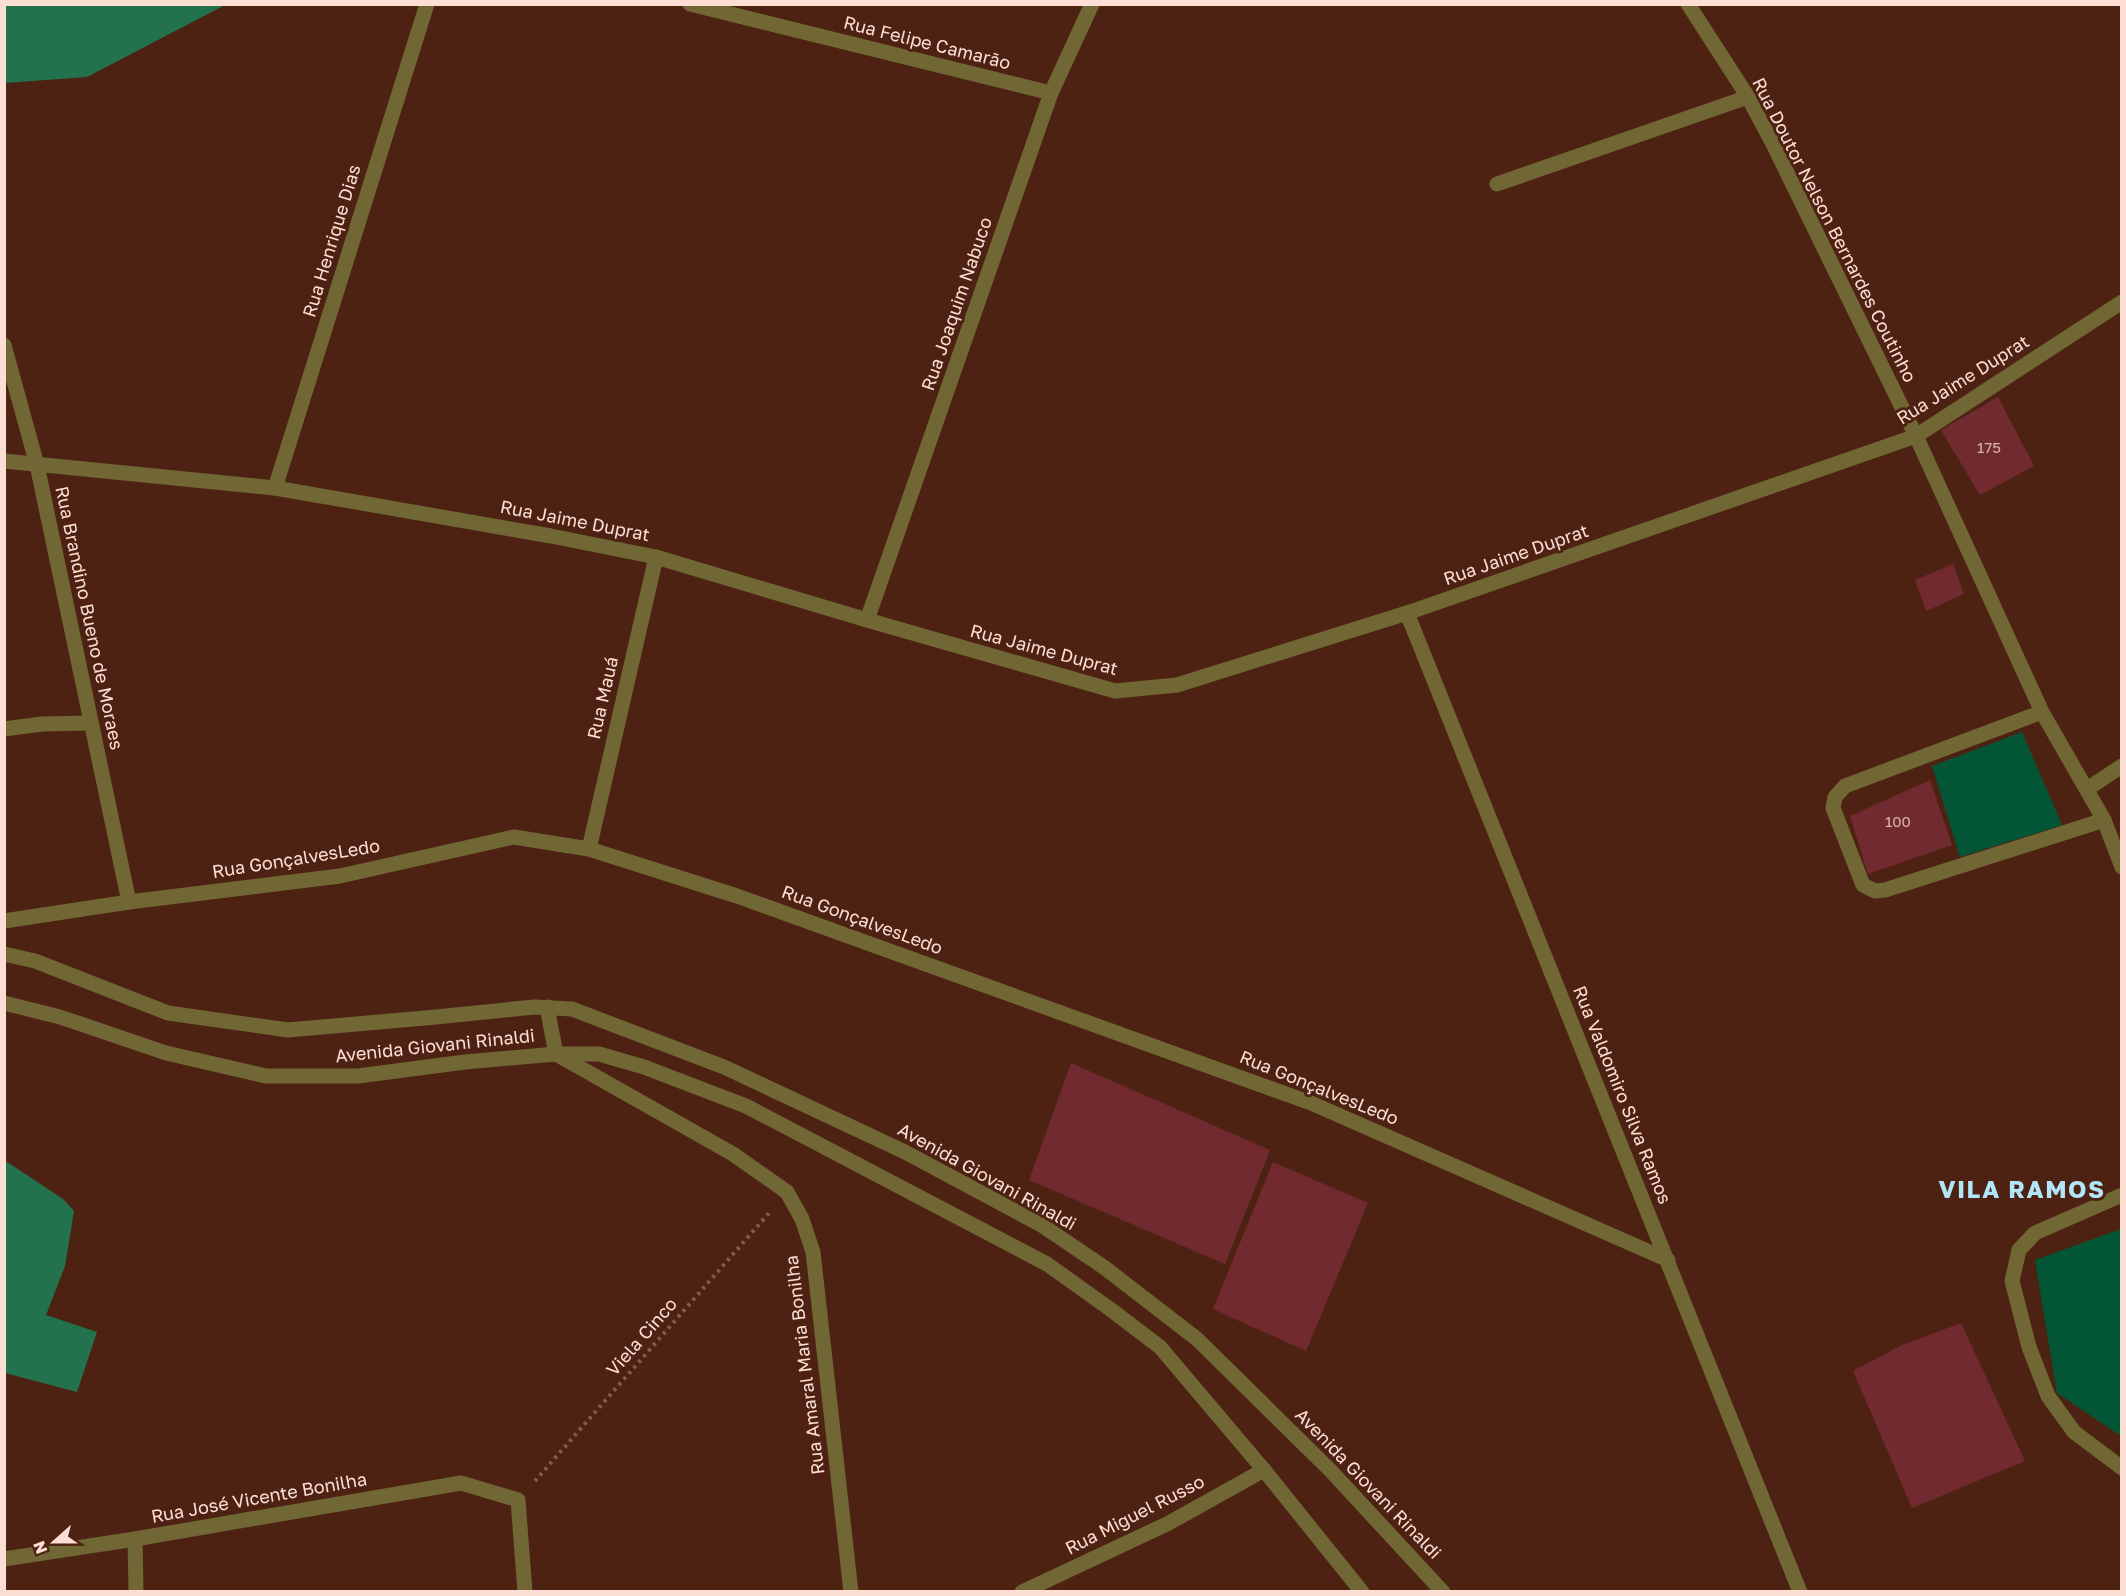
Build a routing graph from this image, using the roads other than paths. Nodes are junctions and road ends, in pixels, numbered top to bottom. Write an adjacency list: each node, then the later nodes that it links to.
1 (427, 4): 13 (street, Rua Henrique Dias)
2 (690, 4): 5 (street, Rua Felipe Camarão)
3 (1092, 4): 5 (street, Rua Joaquim Nabuco)
4 (1688, 4): 6 (street, Rua Doutor Nelson Bernardes Coutinho)
5 (1051, 93): 16 (street, Rua Joaquim Nabuco)
6 (1748, 97): 7 (street); 10 (street, Rua Doutor Nelson Bernardes Coutinho)
7 (1497, 184)
8 (2121, 302): 10 (street, Rua Jaime Duprat)
9 (4, 345): 12 (street, Rua Brandino Bueno de Moraes)
10 (1916, 436): 15 (street, Rua Jaime Duprat); 17 (street, Rua Doutor Nelson Bernardes Coutinho)
11 (4, 461): 12 (street, Rua Jaime Duprat)
12 (37, 465): 13 (street, Rua Jaime Duprat); 18 (street, Rua Brandino Bueno de Moraes)
13 (275, 488): 14 (street, Rua Jaime Duprat)
14 (656, 557): 16 (street, Rua Jaime Duprat); 23 (street, Rua Mauá)
15 (1407, 613): 16 (street, Rua Jaime Duprat); 32 (street, Rua Valdomiro Silva Ramos)
16 (867, 620)
17 (2042, 712): 21 (street, Rua Doutor Nelson Bernardes Coutinho); 22 (street)
18 (92, 723): 19 (street); 25 (street, Rua Brandino Bueno de Moraes)
19 (4, 729)
20 (2121, 766): 21 (street)
21 (2087, 789): 22 (street, Rua Doutor Nelson Bernardes Coutinho)
22 (2104, 820): 24 (street, Rua Doutor Nelson Bernardes Coutinho)
23 (589, 849): 25 (street, Rua GonçalvesLedo); 32 (street, Rua GonçalvesLedo)
24 (2121, 867)
25 (129, 902): 26 (street, Rua GonçalvesLedo)
26 (4, 921)
27 (4, 954): 29 (street, Avenida Giovani Rinaldi)
28 (4, 1003): 30 (street, Avenida Giovani Rinaldi)
29 (547, 1007): 30 (street, Avenida Giovani Rinaldi); 42 (street, Avenida Giovani Rinaldi)
30 (556, 1054): 34 (street, Avenida Giovani Rinaldi); 39 (street, Rua Amaral Maria Bonilha)
31 (2121, 1195): 33 (street)
32 (1668, 1260): 43 (street, Rua Valdomiro Silva Ramos)
33 (2121, 1468)
34 (1264, 1470): 40 (street, Rua Miguel Russo); 41 (street, Avenida Giovani Rinaldi)
35 (135, 1539): 36 (street, Rua José Vicente Bonilha); 37 (street); 38 (street, Rua José Vicente Bonilha)
36 (4, 1559)
37 (136, 1592)
38 (525, 1592)
39 (851, 1592)
40 (1022, 1592)
41 (1362, 1592)
42 (1443, 1592)
43 (1800, 1592)

